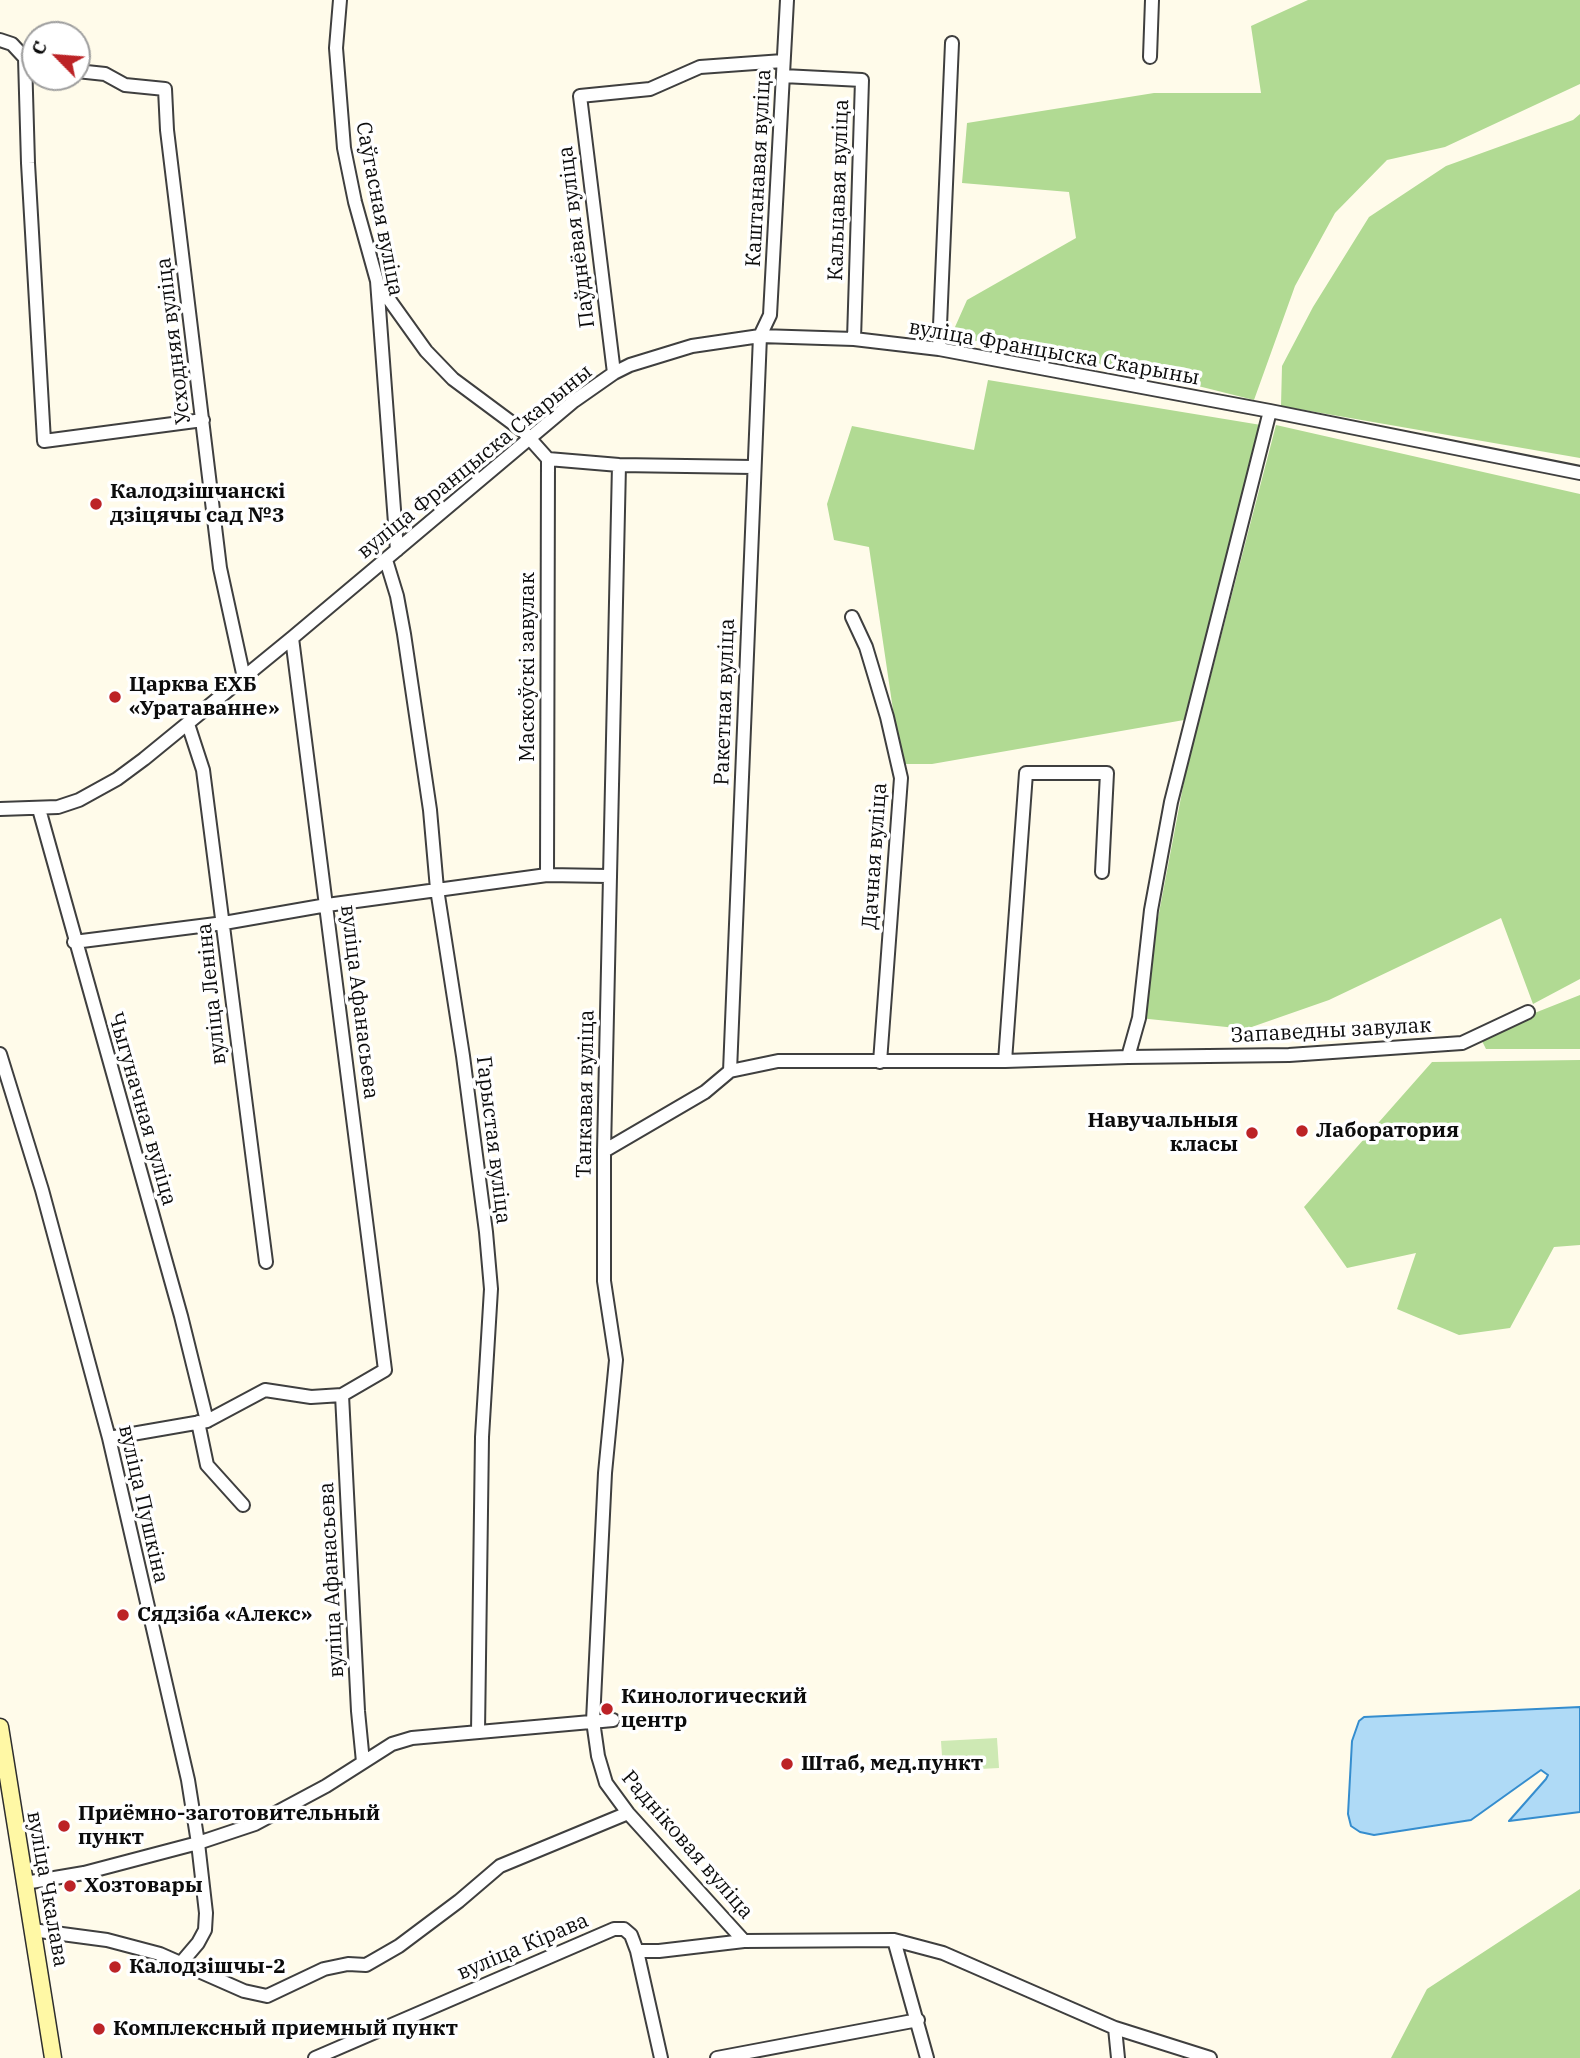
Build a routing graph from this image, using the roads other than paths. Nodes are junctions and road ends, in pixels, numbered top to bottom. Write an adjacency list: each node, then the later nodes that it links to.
1 (340, 0): 12 (street, Саўгасная вуліца)
2 (787, 0): 8 (street, Каштанавая вуліца)
3 (1152, 0): 7 (street)
4 (6, 42): 6 (street)
5 (952, 43): 15 (street)
6 (21, 53)
7 (1150, 57)
8 (783, 61): 10 (street, Каштанавая вуліца); 16 (street, Паўднёвая вуліца)
9 (91, 72): 18 (street, Усходняя вуліца)
10 (783, 76): 13 (street, Каштанавая вуліца); 14 (street, Кальцавая вуліца)
11 (29, 91): 18 (street)
12 (377, 281): 19 (street); 24 (street, Саўгасная вуліца)
13 (760, 336): 14 (street, вуліца Францыска Скарыны); 16 (street, вуліца Францыска Скарыны); 22 (street, Ракетная вуліца)
14 (854, 339): 15 (street, вуліца Францыска Скарыны)
15 (939, 349): 17 (street, вуліца Францыска Скарыны)
16 (614, 373): 19 (street, вуліца Францыска Скарыны)
17 (1270, 411): 23 (street, вуліца Францыска Скарыны); 41 (street)
18 (203, 420): 28 (street, Усходняя вуліца)
19 (529, 437): 20 (street); 24 (street, вуліца Францыска Скарыны)
20 (548, 458): 21 (street); 33 (street, Маскоўскі завулак)
21 (618, 466): 22 (street); 34 (street, Танкавая вуліца)
22 (753, 467): 44 (street, Ракетная вуліца)
23 (1580, 474)
24 (397, 550): 25 (street, вуліца Францыска Скарыны)
25 (386, 560): 27 (street, вуліца Францыска Скарыны); 35 (street, Гарыстая вуліца)
26 (852, 617): 43 (street, Дачная вуліца)
27 (292, 638): 28 (street, вуліца Францыска Скарыны); 36 (street, вуліца Афанасьева)
28 (244, 678): 29 (street, вуліца Францыска Скарыны)
29 (188, 724): 30 (street, вуліца Францыска Скарыны); 37 (street, вуліца Леніна)
30 (39, 809): 31 (street, вуліца Францыска Скарыны); 38 (street, Чыгуначная вуліца)
31 (0, 810)
32 (1102, 872): 42 (street)
33 (547, 875): 34 (street); 35 (street)
34 (608, 876): 45 (street, Танкавая вуліца)
35 (438, 889): 36 (street); 54 (street, Гарыстая вуліца)
36 (327, 905): 37 (street); 47 (street, вуліца Афанасьева)
37 (224, 923): 38 (street); 46 (street, вуліца Леніна)
38 (75, 942): 48 (street, Чыгуначная вуліца)
39 (1528, 1012): 41 (street, Запаведны завулак)
40 (0, 1054): 49 (street, вуліца Пушкіна)
41 (1128, 1057): 42 (street)
42 (1005, 1061): 43 (street)
43 (880, 1062): 44 (street)
44 (730, 1071): 45 (street)
45 (604, 1151): 52 (street, Танкавая вуліца)
46 (266, 1262)
47 (342, 1395): 48 (street); 55 (street, вуліца Афанасьева)
48 (202, 1422): 49 (street); 50 (street, Чыгуначная вуліца)
49 (109, 1438): 57 (street, вуліца Пушкіна)
50 (243, 1505)
51 (613, 1720): 52 (street)
52 (593, 1721): 54 (street); 56 (street, Радніковая вуліца)
53 (0, 1727): 58 (street, вуліца Чкалава)
54 (478, 1732): 55 (street)
55 (363, 1762): 57 (street)
56 (628, 1813): 61 (street, Радніковая вуліца); 63 (street)
57 (198, 1843): 58 (street); 63 (street, вуліца Пушкіна)
58 (25, 1883): 59 (street, вуліца Чкалава)
59 (33, 1930): 63 (street); 66 (street, вуліца Чкалава)
60 (894, 1940): 61 (street, Радніковая вуліца); 64 (street); 65 (street, Радніковая вуліца)
61 (744, 1941): 62 (street)
62 (637, 1951): 67 (street, вуліца Кірава); 68 (street)
63 (181, 1963)
64 (918, 2020): 69 (street); 70 (street)
65 (1115, 2028): 71 (street); 72 (street, Радніковая вуліца)
66 (53, 2058)
67 (315, 2058)
68 (661, 2058)
69 (717, 2058)
70 (927, 2058)
71 (1118, 2058)
72 (1210, 2058)

